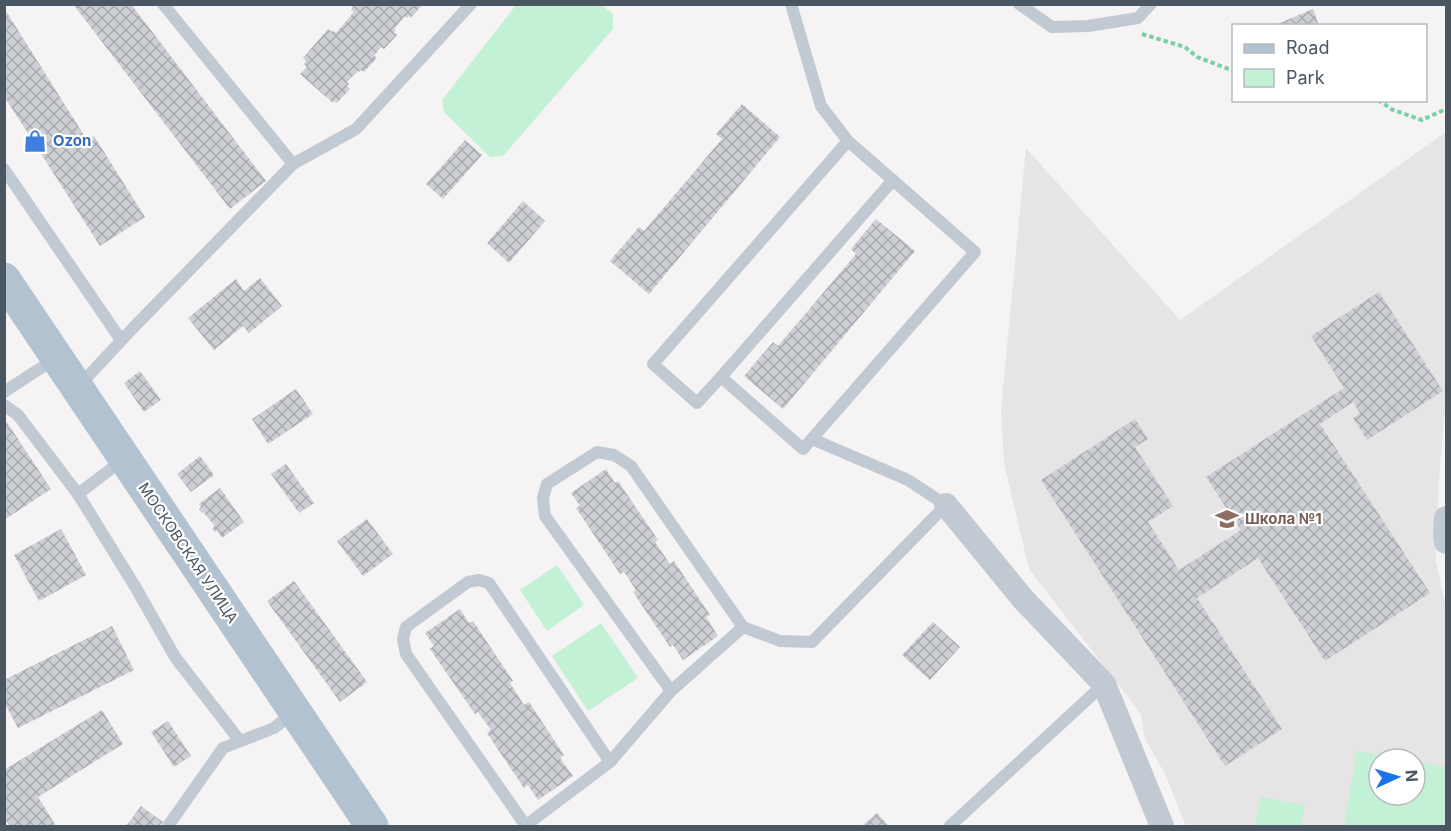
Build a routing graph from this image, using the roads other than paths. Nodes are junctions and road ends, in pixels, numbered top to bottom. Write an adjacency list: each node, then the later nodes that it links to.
1 (163, 4): 7 (lane)
2 (471, 4): 7 (lane)
3 (791, 4): 6 (lane)
4 (1019, 4): 5 (lane)
5 (1150, 4)
6 (848, 141): 9 (lane); 13 (lane)
7 (293, 164): 11 (lane)
8 (4, 169): 11 (lane)
9 (893, 180): 13 (lane); 17 (lane)
10 (4, 279): 12 (main road, МОСКОВСКАЯ УЛИЦА)
11 (121, 340): 14 (lane)
12 (57, 357): 14 (main road, МОСКОВСКАЯ УЛИЦА); 15 (lane)
13 (721, 377): 17 (lane)
14 (77, 388): 18 (main road, МОСКОВСКАЯ УЛИЦА)
15 (4, 392)
16 (4, 405): 19 (lane)
17 (812, 439): 20 (lane)
18 (125, 458): 19 (lane); 26 (main road, МОСКОВСКАЯ УЛИЦА)
19 (78, 494): 27 (lane)
20 (946, 505): 23 (lane); 24 (street)
21 (1446, 518): 22 (street)
22 (1446, 542)
23 (743, 627): 25 (lane); 25 (lane)
24 (1104, 684): 32 (lane); 33 (street)
25 (671, 691): 28 (lane)
26 (295, 711): 27 (lane); 30 (main road, МОСКОВСКАЯ УЛИЦА)
27 (240, 741): 29 (lane)
28 (610, 762): 31 (lane); 31 (lane)
29 (168, 826)
30 (372, 826)
31 (526, 826)
32 (950, 826)
33 (1162, 826)

